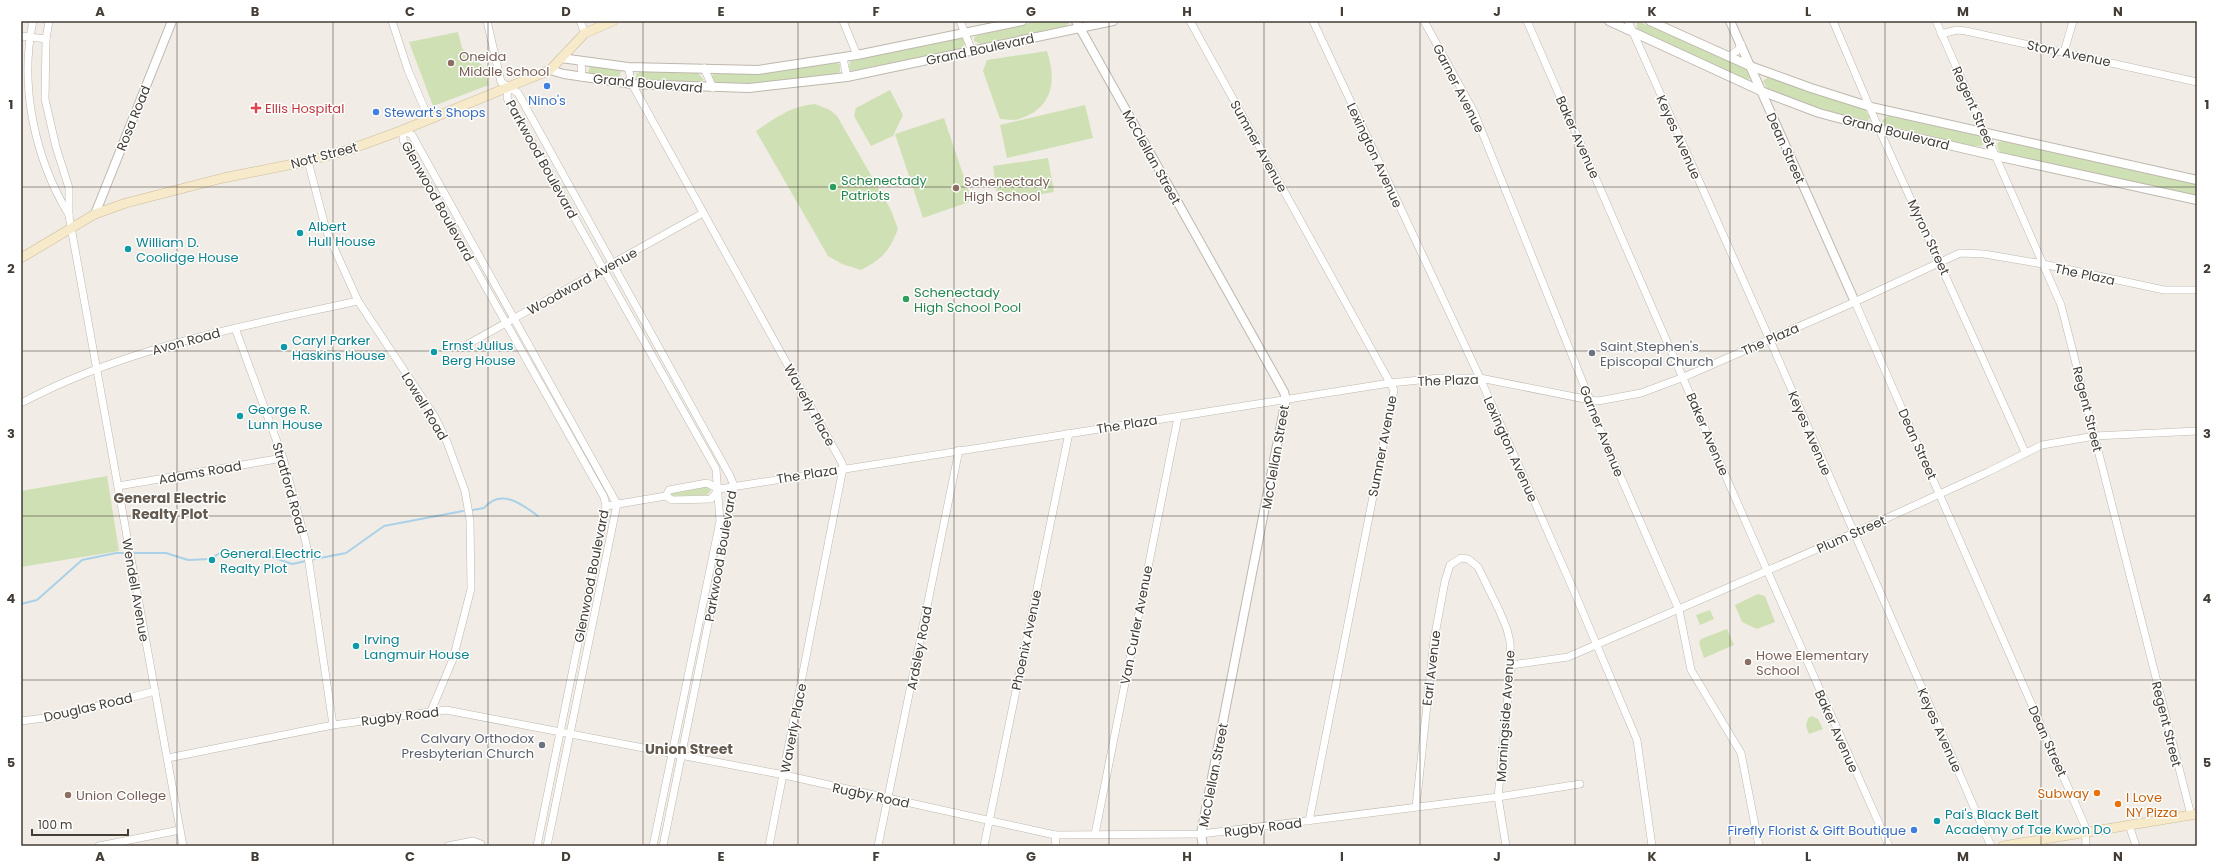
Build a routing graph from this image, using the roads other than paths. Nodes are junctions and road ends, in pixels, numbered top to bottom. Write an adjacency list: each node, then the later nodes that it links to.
1 (32, 21): 29 (street, Wendell Avenue)
2 (49, 21): 30 (street, Wendell Avenue)
3 (172, 21): 60 (street, Rosa Road)
4 (392, 21): 51 (street)
5 (487, 21): 47 (street)
6 (580, 21): 25 (street)
7 (613, 21): 25 (main road, Nott Street)
8 (843, 21): 34 (street)
9 (960, 21): 26 (street)
10 (1022, 21): 26 (street, Grand Boulevard)
11 (1113, 21): 23 (street, Grand Boulevard)
12 (1190, 21): 79 (street, Sumner Avenue)
13 (1313, 21): 78 (street, Lexington Avenue)
14 (1424, 21): 81 (street, Garner Avenue)
15 (1527, 21): 77 (street, Baker Avenue)
16 (1609, 21): 24 (street, Grand Boulevard)
17 (1628, 21): 24 (street, Keyes Avenue)
18 (1650, 21): 35 (street, Grand Boulevard)
19 (1730, 21): 31 (street, Dean Street)
20 (1833, 21): 50 (street, Myron Street)
21 (1936, 21): 27 (street, Regent Street)
22 (2073, 21): 33 (street)
23 (1078, 25): 32 (street, Grand Boulevard); 80 (street, McClellan Street)
24 (1632, 32): 49 (street, Grand Boulevard); 74 (street, Keyes Avenue)
25 (585, 33): 36 (main road, Nott Street)
26 (965, 33): 32 (street); 34 (street, Grand Boulevard)
27 (1941, 34): 33 (street, Story Avenue); 54 (street, Regent Street)
28 (21, 36): 29 (street)
29 (29, 37): 30 (street); 61 (street, Wendell Avenue)
30 (46, 39): 61 (street, Wendell Avenue)
31 (1741, 44): 35 (street); 39 (street, Dean Street)
32 (972, 51): 44 (street, Grand Boulevard)
33 (2064, 52): 45 (street, Story Avenue)
34 (857, 56): 37 (street, Grand Boulevard)
35 (1729, 56): 39 (street, Grand Boulevard)
36 (561, 58): 38 (street, Grand Boulevard); 42 (main road, Nott Street)
37 (843, 58): 41 (street, Grand Boulevard); 44 (street)
38 (581, 61): 40 (street, Grand Boulevard); 43 (street, Grand Boulevard)
39 (1750, 66): 49 (street, Dean Street); 50 (street, Grand Boulevard)
40 (628, 67): 41 (street, Grand Boulevard); 46 (street, Waverly Place)
41 (704, 68): 48 (street, Grand Boulevard)
42 (550, 70): 43 (street, Grand Boulevard); 47 (main road, Nott Street)
43 (582, 77): 46 (street, Grand Boulevard)
44 (847, 77): 48 (street, Grand Boulevard)
45 (2197, 82)
46 (632, 84): 48 (street, Grand Boulevard); 59 (street, Waverly Place)
47 (508, 87): 51 (main road, Nott Street); 65 (street, Parkwood Boulevard); 67 (street, Parkwood Boulevard)
48 (713, 88)
49 (1761, 91): 53 (street, Grand Boulevard); 70 (street, Dean Street)
50 (1871, 107): 53 (street, Myron Street); 54 (street, Grand Boulevard)
51 (429, 119): 52 (main road, Nott Street)
52 (403, 130): 56 (main road, Nott Street); 71 (street, Glenwood Boulevard); 72 (street, Glenwood Boulevard)
53 (1879, 130): 55 (street, Grand Boulevard); 64 (street, Myron Street)
54 (1985, 133): 55 (street, Regent Street); 57 (street, Grand Boulevard)
55 (1996, 156): 58 (street, Grand Boulevard); 66 (street, Regent Street)
56 (308, 161): 60 (main road, Nott Street); 69 (street, Lowell Road)
57 (2197, 180)
58 (2197, 200)
59 (703, 213): 65 (street, Woodward Avenue); 90 (street, Waverly Place)
60 (95, 214): 62 (main road, Nott Street)
61 (69, 216): 62 (street, Wendell Avenue)
62 (72, 228): 63 (main road, Nott Street); 76 (street, Wendell Avenue)
63 (21, 258)
64 (1940, 262): 66 (street, The Plaza); 70 (street, The Plaza); 88 (street, Myron Street)
65 (612, 264): 67 (street, Woodward Avenue); 92 (street, Parkwood Boulevard)
66 (2043, 264): 68 (street, The Plaza); 86 (street, Regent Street)
67 (604, 269): 71 (street, Woodward Avenue); 93 (street, Parkwood Boulevard)
68 (2197, 290)
69 (358, 301): 73 (street, Avon Road); 105 (street, Lowell Road)
70 (1855, 302): 74 (street, The Plaza); 94 (street, Dean Street)
71 (514, 319): 72 (street, Woodward Avenue); 96 (street, Glenwood Boulevard)
72 (506, 323): 75 (street, Woodward Avenue); 97 (street, Glenwood Boulevard)
73 (235, 328): 76 (street, Avon Road); 89 (street, Stratford Road)
74 (1770, 340): 77 (street, The Plaza); 98 (street, Keyes Avenue)
75 (461, 348)
76 (97, 370): 82 (street, Avon Road); 91 (street, Wendell Avenue)
77 (1684, 377): 81 (street, The Plaza); 100 (street, Baker Avenue)
78 (1480, 378): 79 (street, The Plaza); 81 (street, The Plaza); 102 (street, Lexington Avenue)
79 (1390, 383): 80 (street, The Plaza); 120 (street, Sumner Avenue)
80 (1286, 399): 83 (street, The Plaza); 124 (street, McClellan Street)
81 (1590, 400): 101 (street, Garner Avenue)
82 (21, 403)
83 (1178, 417): 85 (street, The Plaza); 123 (street, Van Curler Avenue)
84 (2197, 431): 86 (street, Plum Street)
85 (1069, 433): 87 (street, The Plaza); 119 (street, Phoenix Avenue)
86 (2095, 436): 88 (street, Plum Street); 118 (street, Regent Street)
87 (959, 450): 90 (street, The Plaza); 116 (street, Ardsley Road)
88 (2025, 452): 94 (street, Plum Street)
89 (283, 458): 91 (street, Adams Road); 107 (street, Stratford Road)
90 (842, 468): 92 (street, The Plaza); 113 (street, Waverly Place)
91 (118, 486): 104 (street, Wendell Avenue)
92 (734, 486): 93 (street, The Plaza); 111 (street, Parkwood Boulevard)
93 (719, 489): 95 (street, The Plaza); 95 (street, The Plaza); 110 (street, Parkwood Boulevard)
94 (1940, 494): 98 (street, Plum Street); 125 (street, Dean Street)
95 (666, 496): 96 (street, The Plaza)
96 (617, 504): 97 (street, The Plaza); 109 (street, Glenwood Boulevard)
97 (606, 506): 108 (street, Glenwood Boulevard)
98 (1854, 533): 100 (street, Plum Street); 144 (street, Keyes Avenue)
99 (1479, 569): 103 (street, Morningside Avenue); 117 (street, Earl Avenue)
100 (1766, 571): 101 (street, Plum Street); 143 (street, Baker Avenue)
101 (1679, 610): 102 (street, Plum Street); 142 (street, Garner Avenue)
102 (1596, 645): 103 (street, Plum Street); 141 (street, Lexington Avenue)
103 (1511, 665): 115 (street, Morningside Avenue)
104 (155, 691): 106 (street, Douglas Road); 112 (street, Wendell Avenue)
105 (432, 711): 107 (street, Rugby Road); 108 (street, Rugby Road)
106 (21, 721)
107 (333, 725): 112 (street, Rugby Road)
108 (559, 731): 109 (street, Rugby Road); 131 (street, Glenwood Boulevard)
109 (570, 734): 110 (street, Rugby Road); 132 (street, Glenwood Boulevard)
110 (672, 754): 111 (street, Rugby Road); 133 (street, Parkwood Boulevard)
111 (680, 755): 113 (street, Rugby Road); 134 (street, Parkwood Boulevard)
112 (168, 758): 122 (street, Wendell Avenue)
113 (784, 775): 116 (street, Rugby Road); 135 (street, Waverly Place)
114 (1580, 784): 115 (street, Rugby Road)
115 (1498, 797): 117 (street, Rugby Road); 140 (street, Morningside Avenue)
116 (888, 799): 119 (street, Rugby Road); 136 (street, Ardsley Road)
117 (1416, 807): 120 (street, Rugby Road)
118 (2194, 815): 121 (main road)
119 (989, 819): 126 (street, Rugby Road); 137 (street, Phoenix Avenue)
120 (1309, 821): 124 (street, Rugby Road)
121 (2129, 825): 125 (main road); 147 (street)
122 (180, 830): 127 (street); 128 (street, Wendell Avenue)
123 (1095, 834): 124 (street, Rugby Road); 126 (street, Rugby Road)
124 (1201, 834): 139 (street, McClellan Street)
125 (2084, 834): 145 (main road); 146 (street, Dean Street)
126 (1055, 835): 138 (street)
127 (99, 846)
128 (183, 846)
129 (448, 846): 130 (street)
130 (478, 846)
131 (537, 846)
132 (547, 846)
133 (653, 846)
134 (663, 846)
135 (769, 846)
136 (878, 846)
137 (984, 846)
138 (1056, 846)
139 (1203, 846)
140 (1506, 846)
141 (1652, 846)
142 (1759, 846)
143 (1889, 846)
144 (1991, 846)
145 (2003, 846)
146 (2086, 846)
147 (2136, 846)

